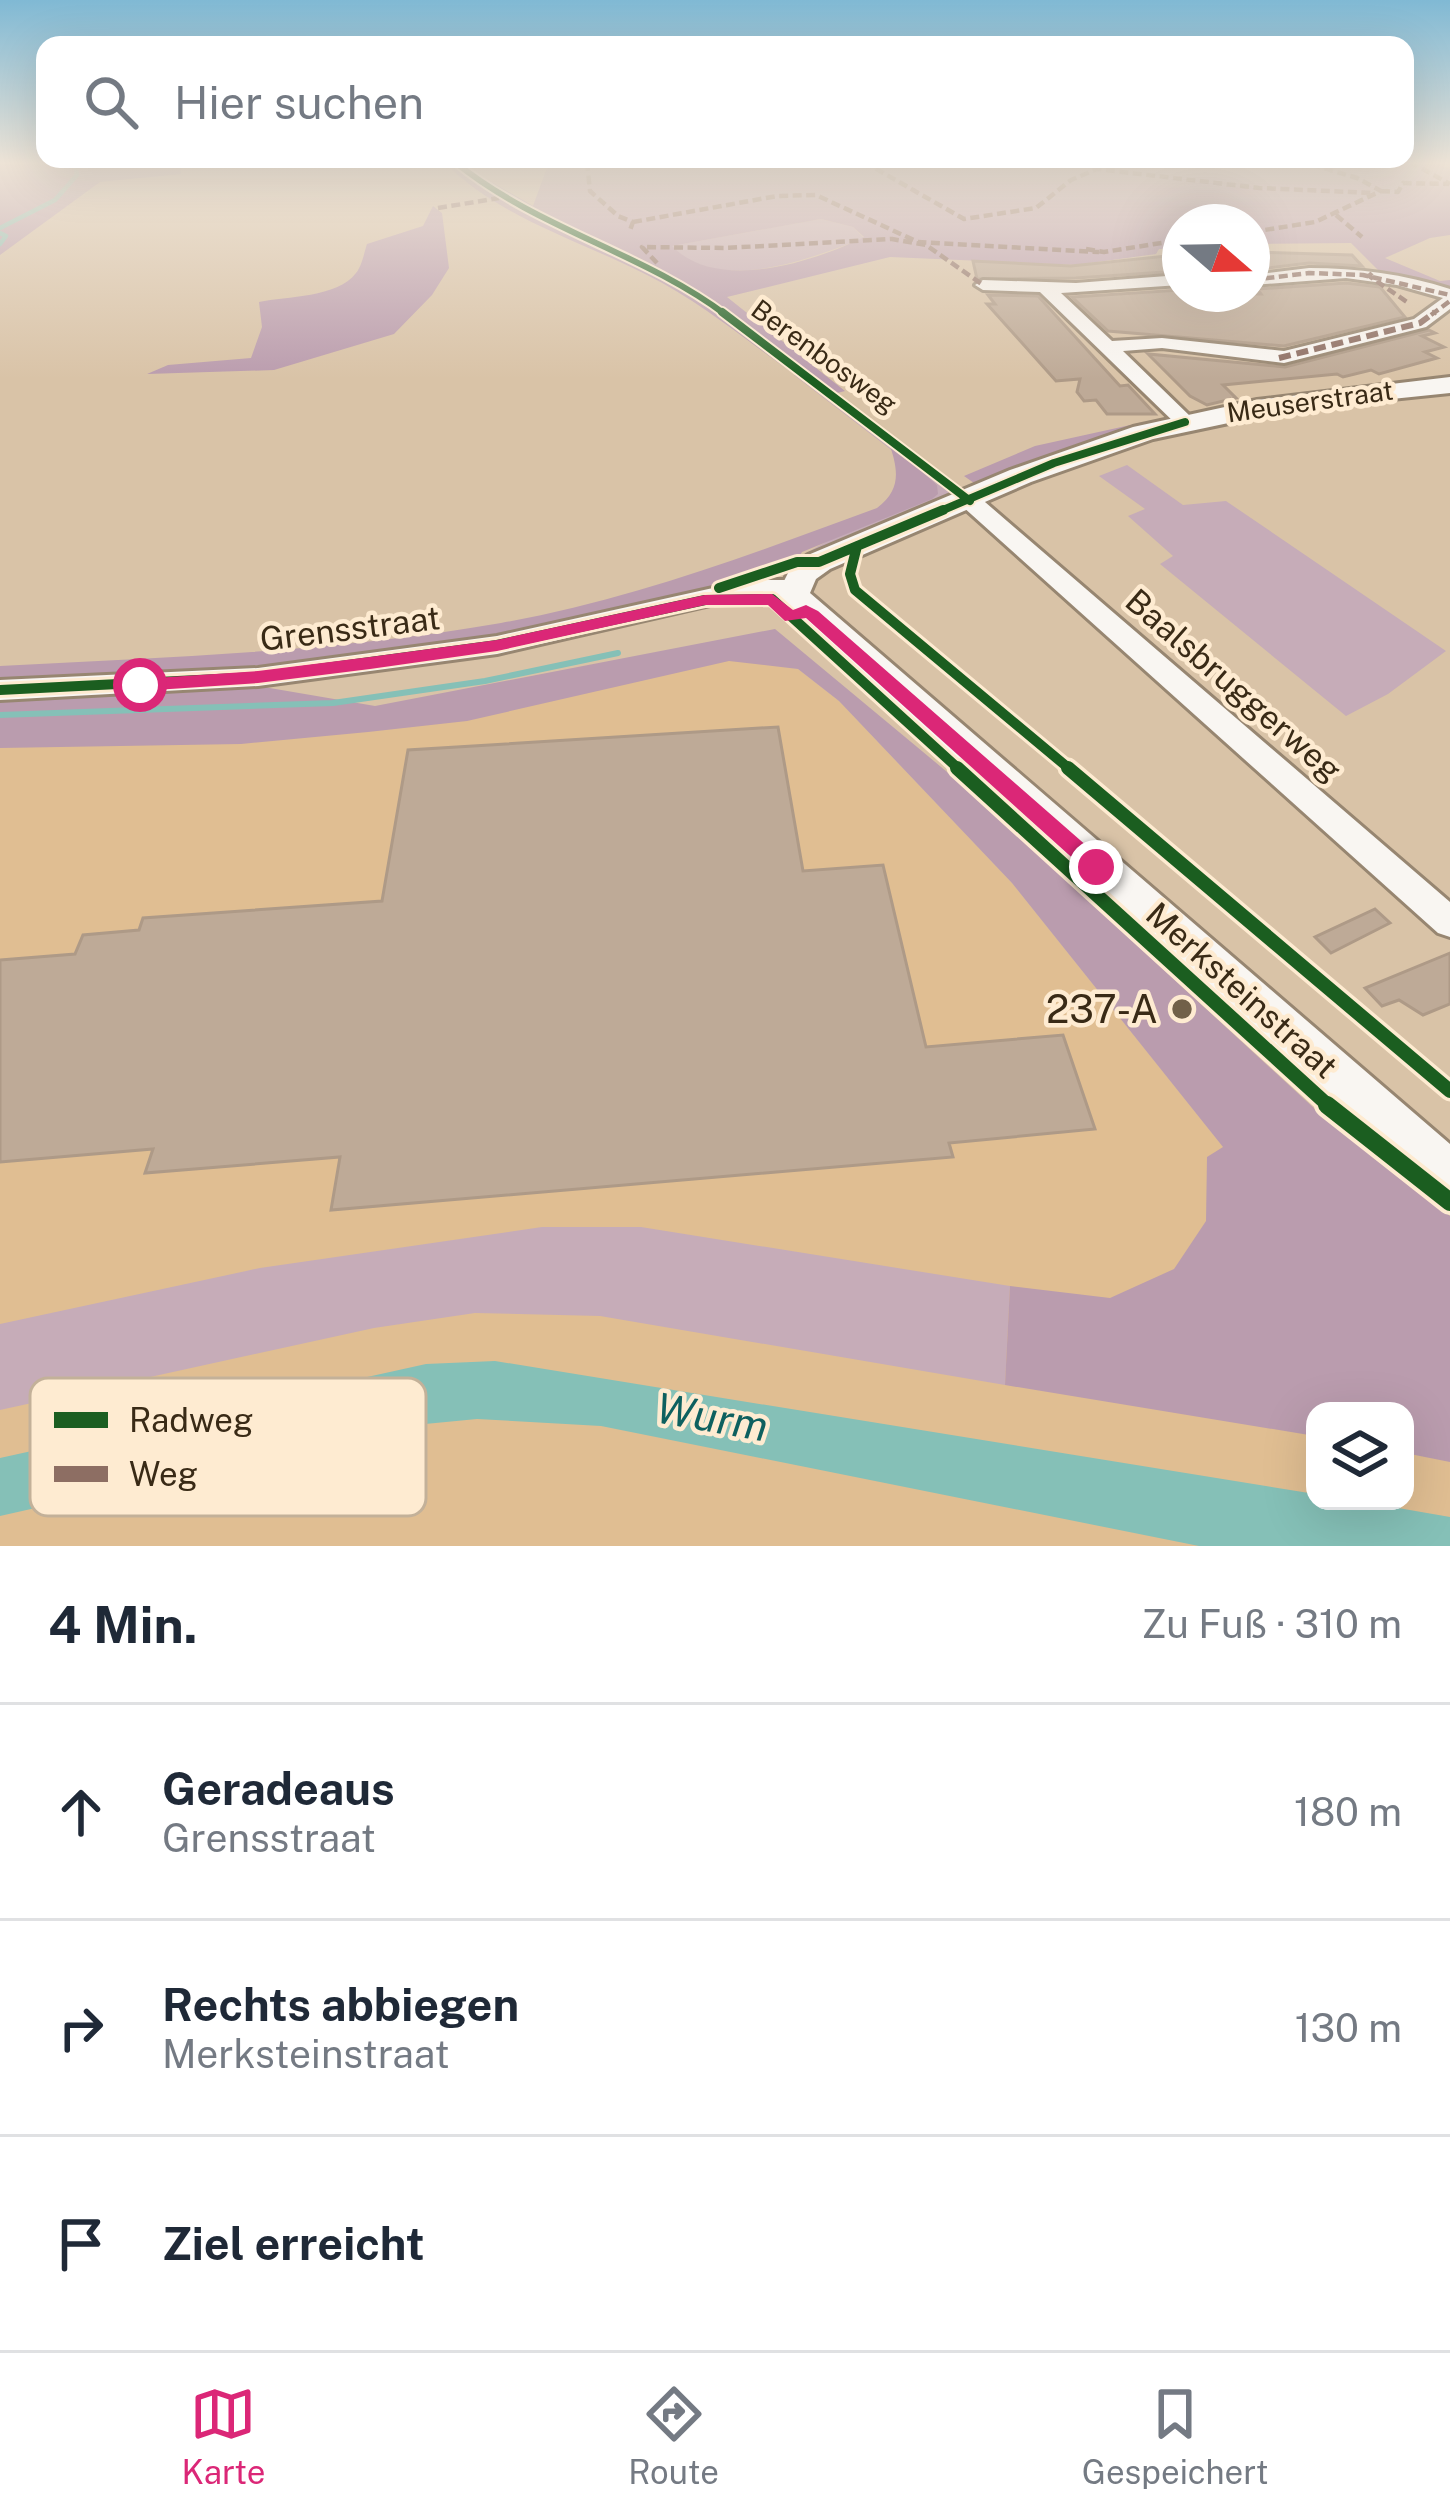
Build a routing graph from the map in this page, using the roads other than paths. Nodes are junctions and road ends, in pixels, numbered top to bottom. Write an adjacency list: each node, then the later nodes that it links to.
1 (1270, 277): 5 (street)
2 (1162, 281): 4 (street)
3 (983, 285): 4 (street)
4 (1046, 288): 6 (street)
5 (1450, 298): 6 (street)
6 (1108, 347): 8 (street)
7 (1450, 385): 8 (street, Meuserstraat)
8 (1185, 422): 9 (street, Meuserstraat)
9 (970, 501): 10 (street); 12 (street, Baalsbruggerweg)
10 (795, 588): 11 (street, Grensstraat); 13 (street, Merksteinstraat)
11 (0, 690)
12 (1450, 923)
13 (1450, 1178)

